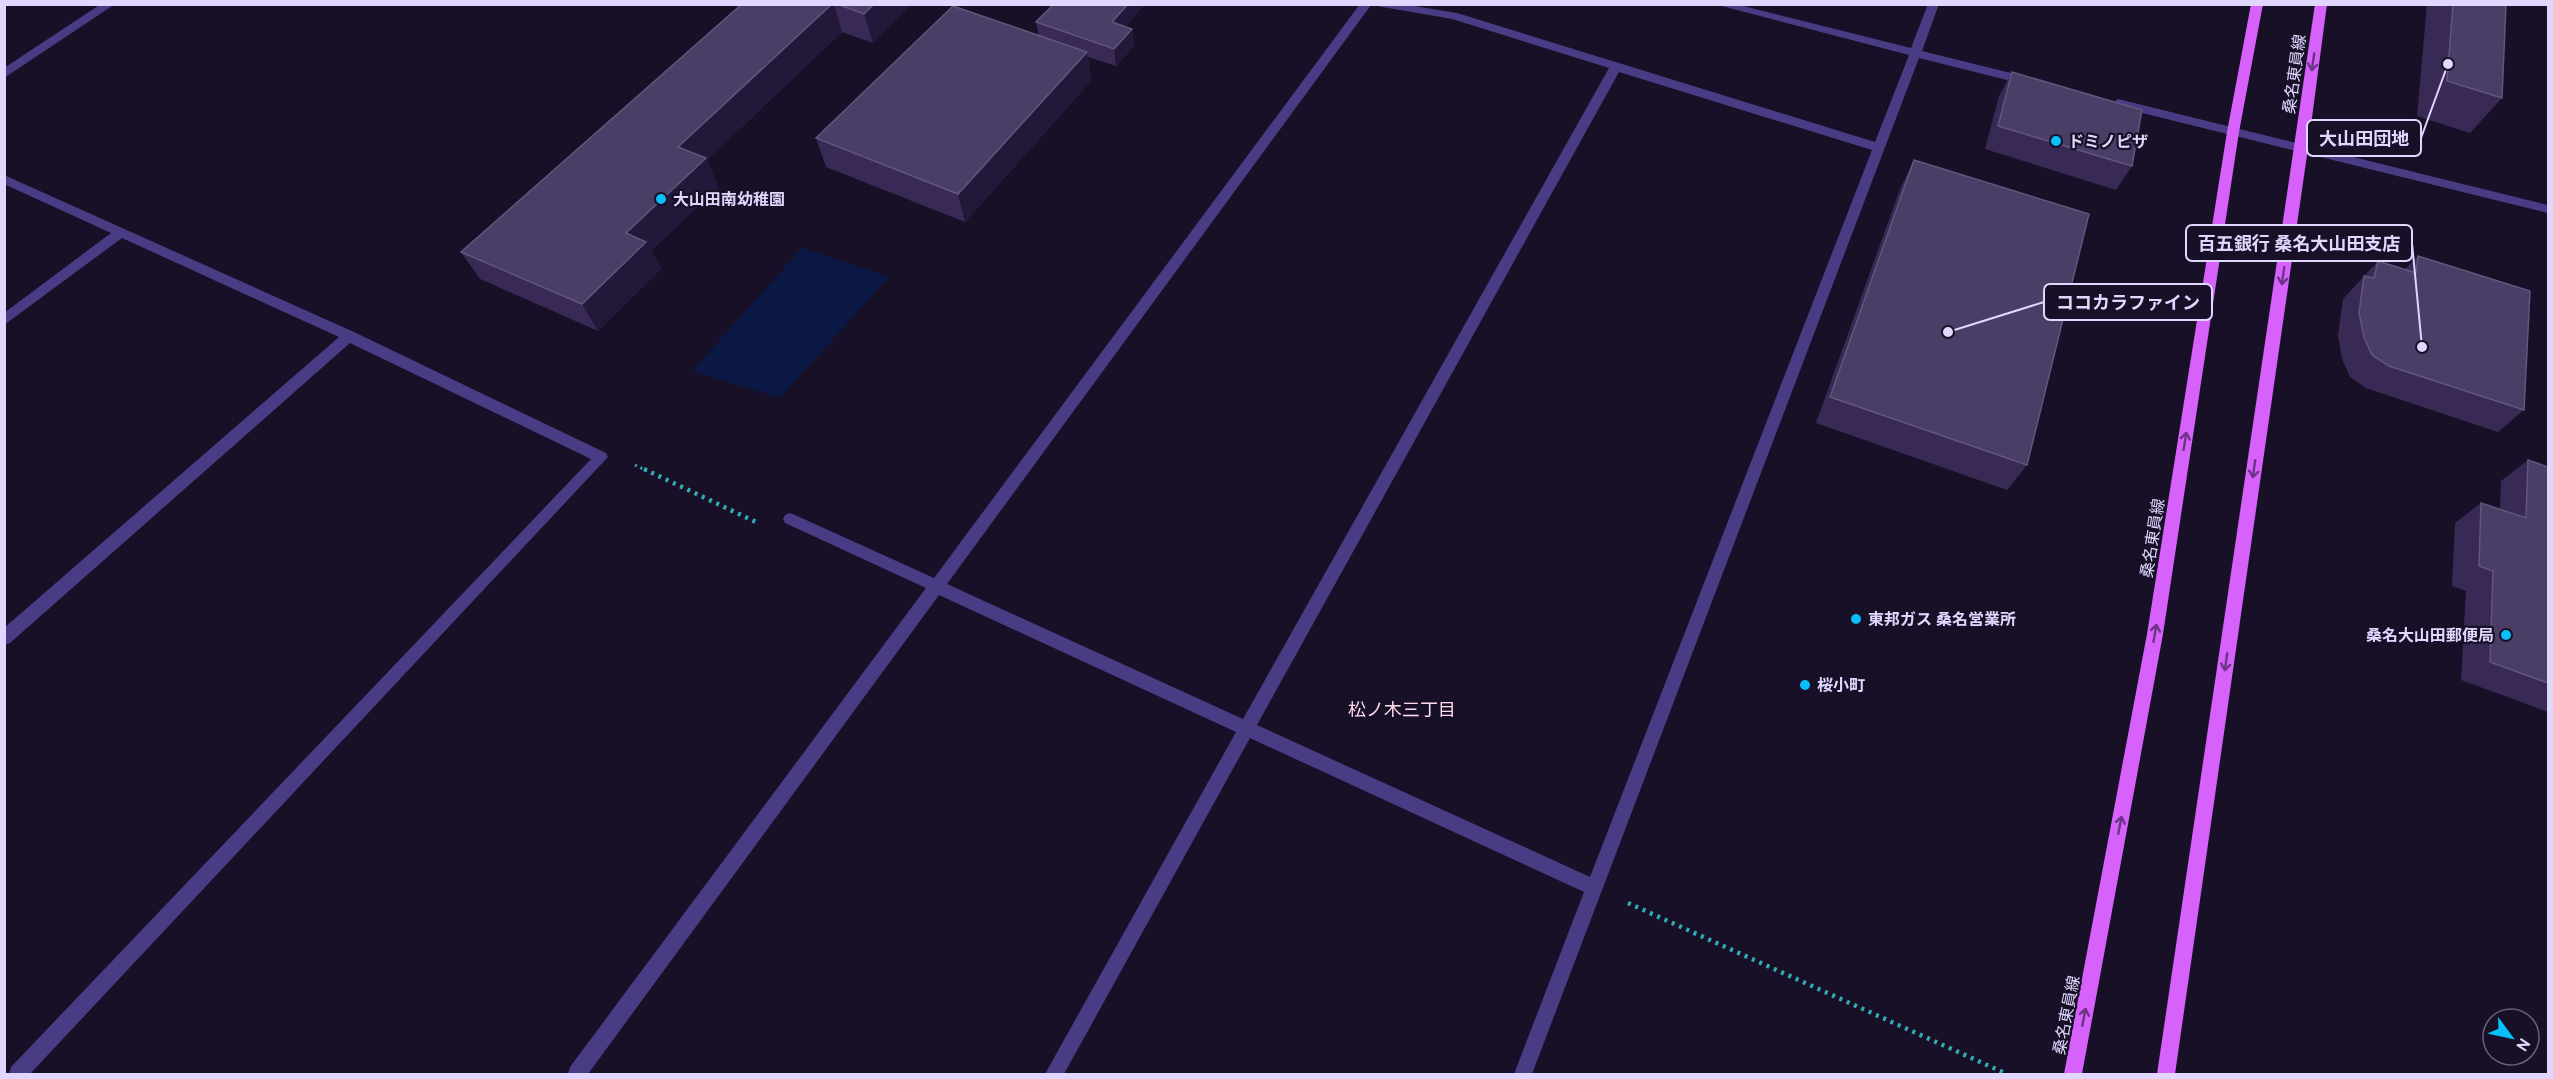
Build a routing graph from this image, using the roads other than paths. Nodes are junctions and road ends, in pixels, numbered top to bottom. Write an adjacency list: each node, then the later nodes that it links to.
1 (110, 4): 12 (street)
2 (1366, 4): 24 (street)
3 (1376, 4): 9 (street)
4 (1461, 4): 9 (street)
5 (1719, 4): 10 (street)
6 (1934, 4): 10 (street)
7 (2257, 4): 15 (main road, 桑名東員線)
8 (2321, 4): 17 (main road, 桑名東員線, one-way to 17)
9 (1454, 16): 11 (street)
10 (1914, 53): 13 (street); 16 (street)
11 (1616, 67): 16 (street); 26 (street)
12 (4, 74)
13 (2039, 84)
14 (2108, 101): 15 (street)
15 (2233, 132): 17 (street); 32 (main road, 桑名東員線, one-way to 15)
16 (1879, 148): 27 (street)
17 (2302, 148): 19 (street); 33 (main road, 桑名東員線, one-way to 33)
18 (4, 179): 20 (street)
19 (2548, 209)
20 (120, 233): 21 (street); 22 (street)
21 (4, 320)
22 (349, 336): 25 (street); 28 (street)
23 (790, 519): 24 (street)
24 (936, 588): 26 (street); 29 (street)
25 (4, 638)
26 (1248, 729): 27 (street); 30 (street)
27 (1594, 888): 31 (street)
28 (18, 1074)
29 (577, 1074)
30 (1054, 1074)
31 (1523, 1074)
32 (2073, 1074)
33 (2166, 1074)

